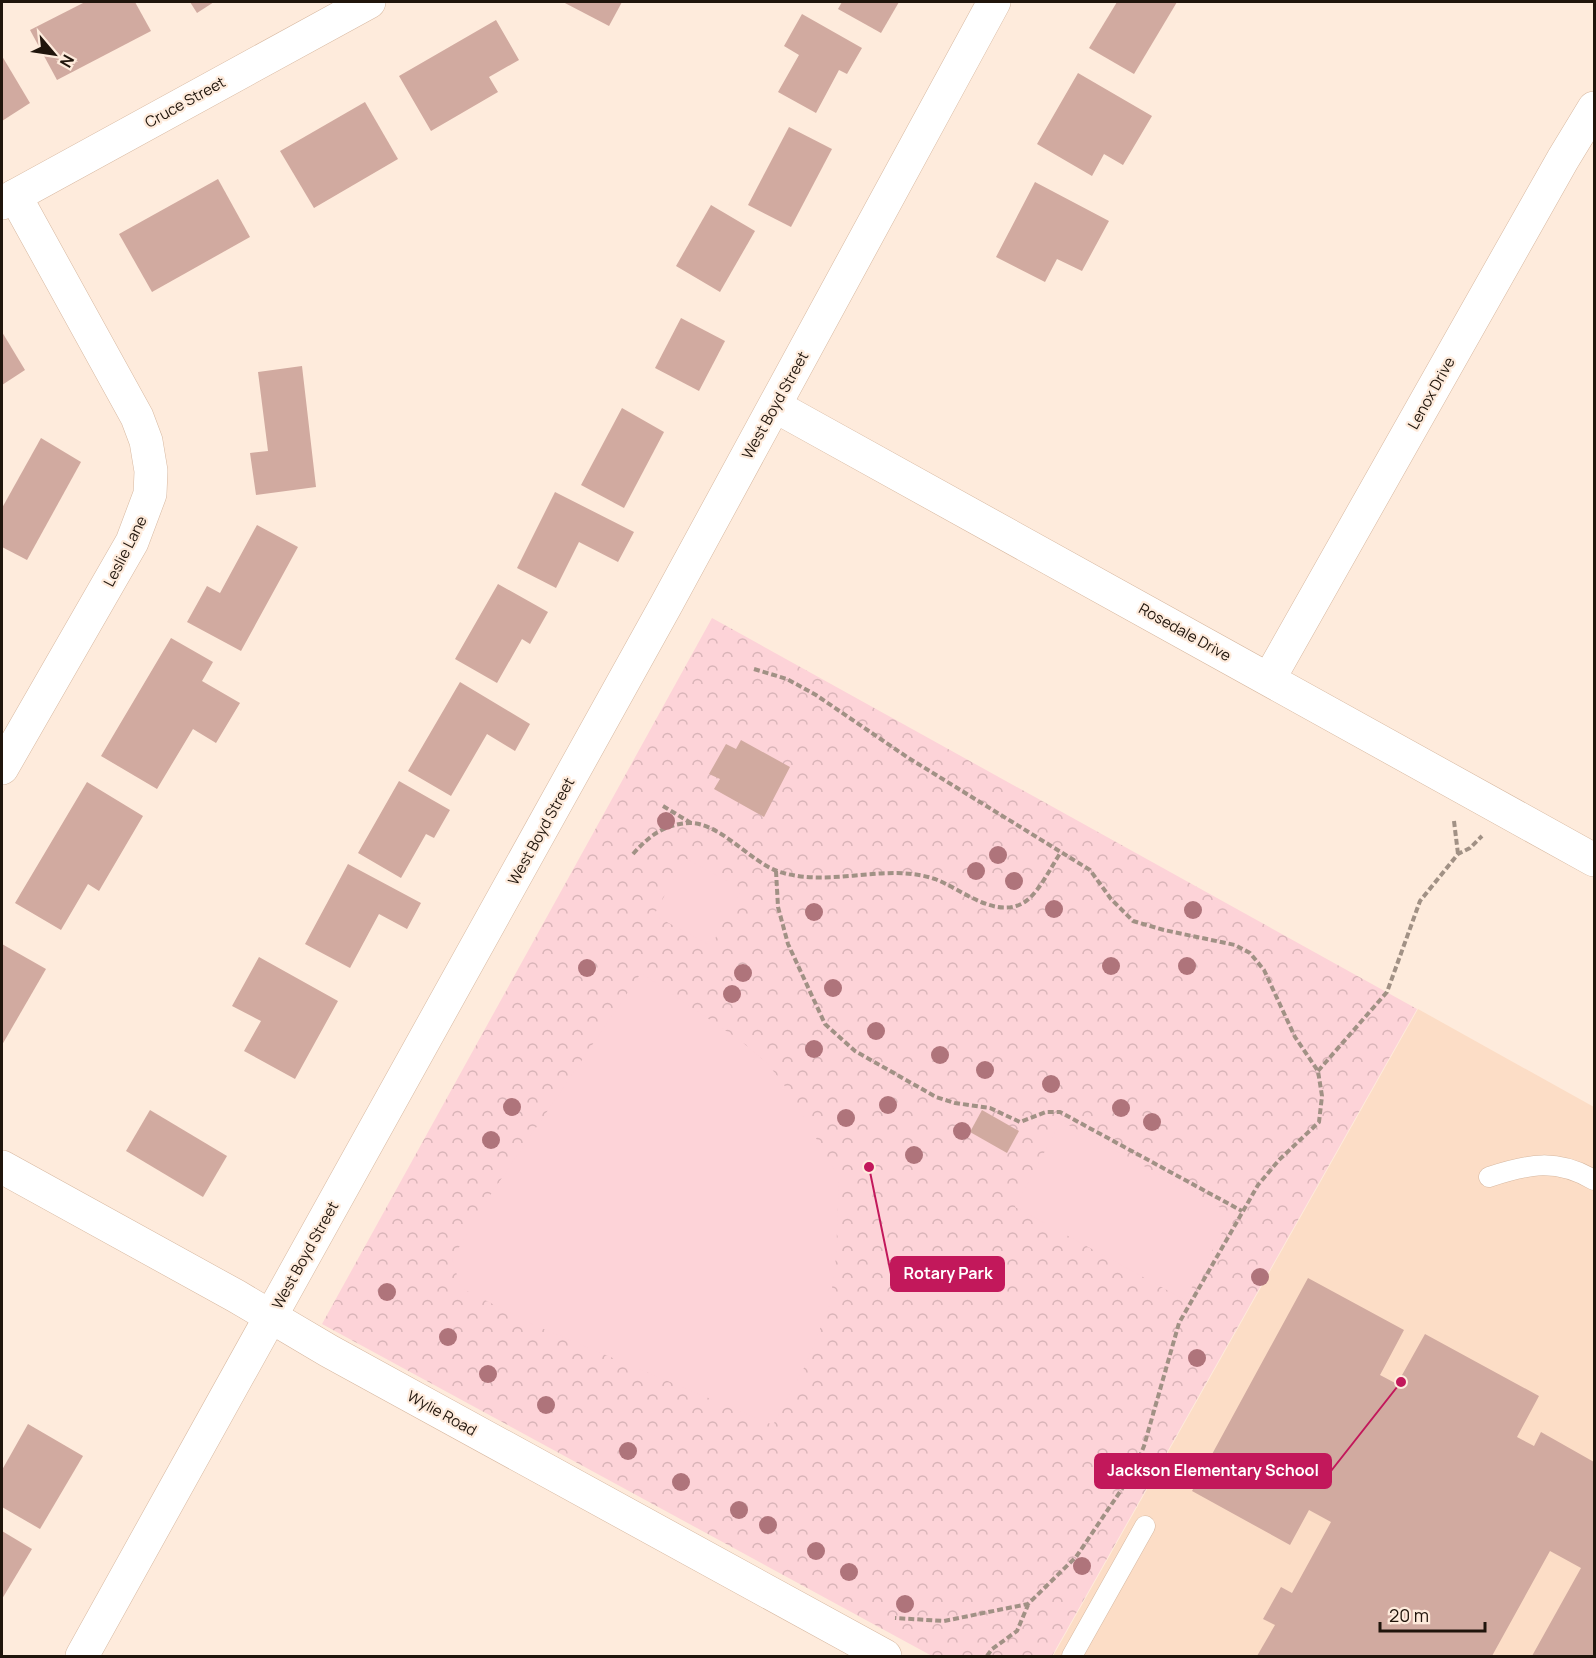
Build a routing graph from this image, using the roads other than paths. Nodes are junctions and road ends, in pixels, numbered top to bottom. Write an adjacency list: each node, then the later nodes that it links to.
1 (369, 2): 4 (street, Cruce Street)
2 (994, 2): 5 (street, West Boyd Street)
3 (1594, 108): 6 (street, Lenox Drive)
4 (8, 199): 7 (street, Leslie Lane)
5 (775, 406): 6 (street, Rosedale Drive); 12 (street, West Boyd Street)
6 (1269, 679): 8 (street, Rosedale Drive)
7 (2, 768)
8 (1594, 860)
9 (2, 1167): 12 (street, Wylie Road)
10 (1489, 1177): 11 (lane)
11 (1594, 1180)
12 (271, 1316): 14 (street, West Boyd Street); 15 (street, Wylie Road)
13 (1145, 1526): 16 (lane)
14 (82, 1656)
15 (885, 1656)
16 (1072, 1656)

